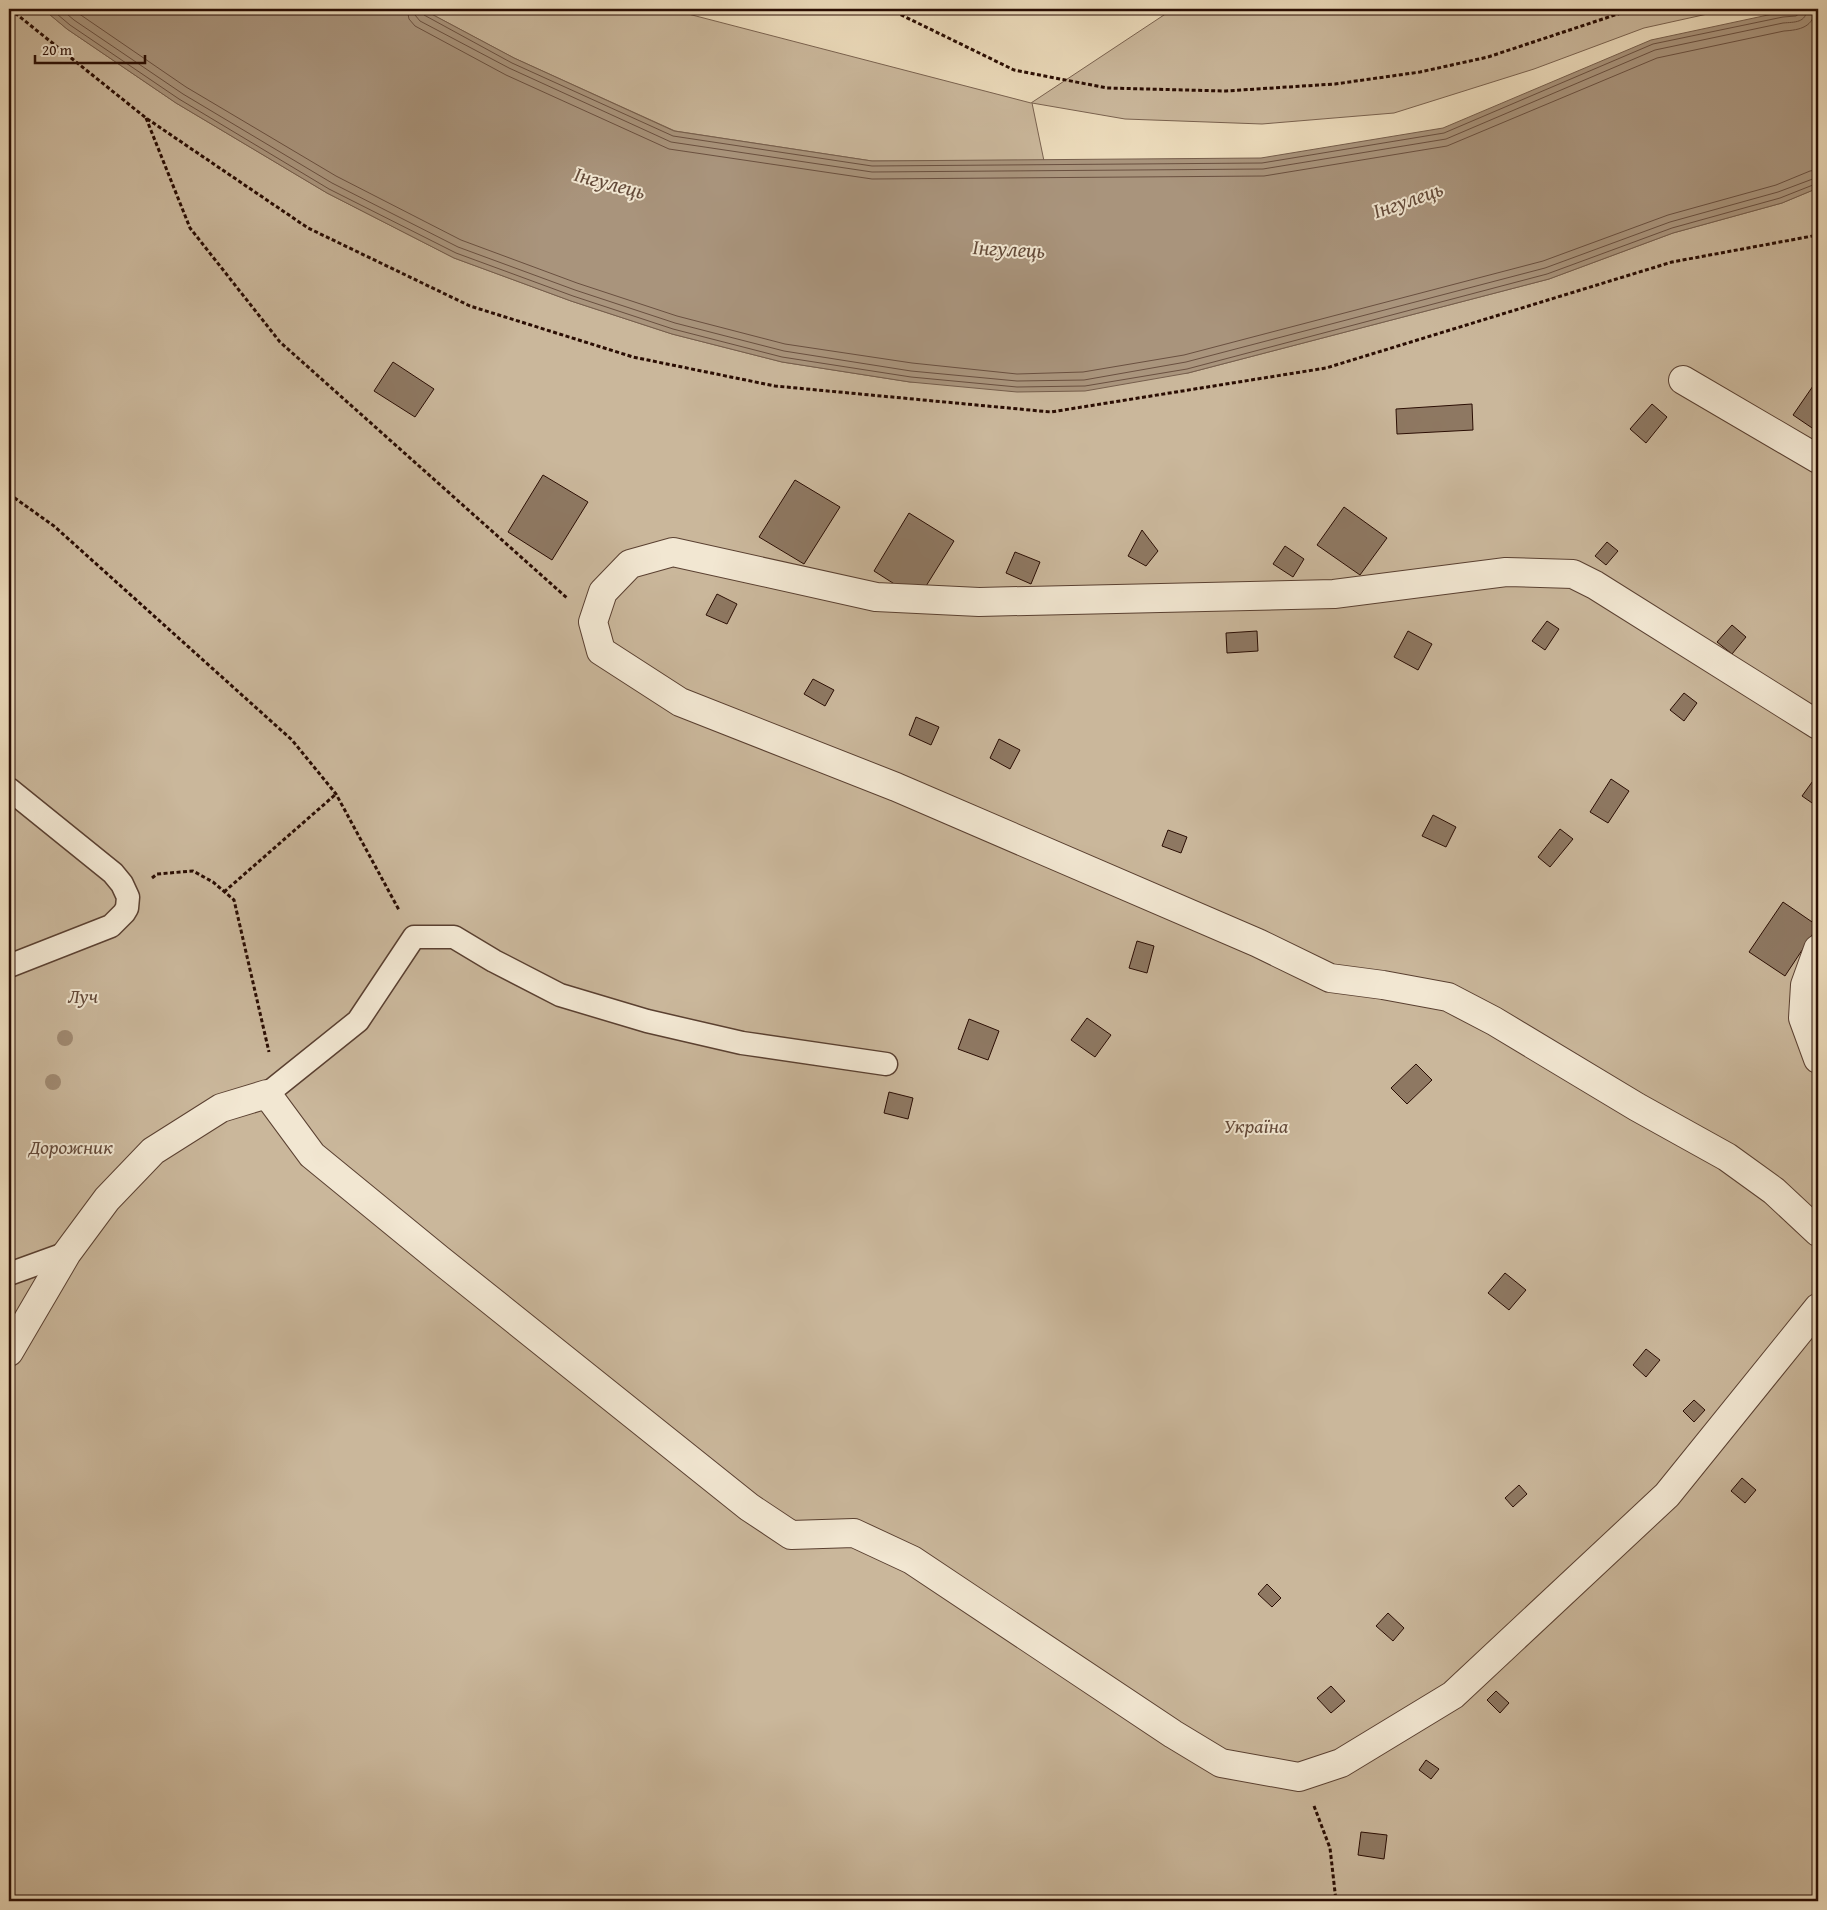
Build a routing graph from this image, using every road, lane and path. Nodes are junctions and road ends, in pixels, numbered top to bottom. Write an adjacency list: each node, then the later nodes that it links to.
1 (10, 9): 4 (path)
2 (889, 9): 3 (path)
3 (1633, 9)
4 (146, 118): 5 (path); 9 (path)
5 (1818, 235)
6 (1683, 380): 7 (street)
7 (1818, 459)
8 (9, 494): 12 (path)
9 (593, 622): 10 (street); 21 (street)
10 (1818, 725)
11 (9, 789): 14 (lane)
12 (336, 794): 13 (path); 15 (path)
13 (224, 892): 14 (path); 20 (path)
14 (128, 897): 17 (lane)
15 (414, 937): 19 (lane); 20 (lane)
16 (1818, 948): 18 (street)
17 (9, 966)
18 (1818, 1059)
19 (886, 1064)
20 (267, 1094): 22 (street); 26 (street)
21 (1818, 1232)
22 (67, 1253): 23 (lane); 25 (street)
23 (9, 1274)
24 (1818, 1308): 26 (street)
25 (9, 1352)
26 (1287, 1775): 27 (path)
27 (1336, 1901)

